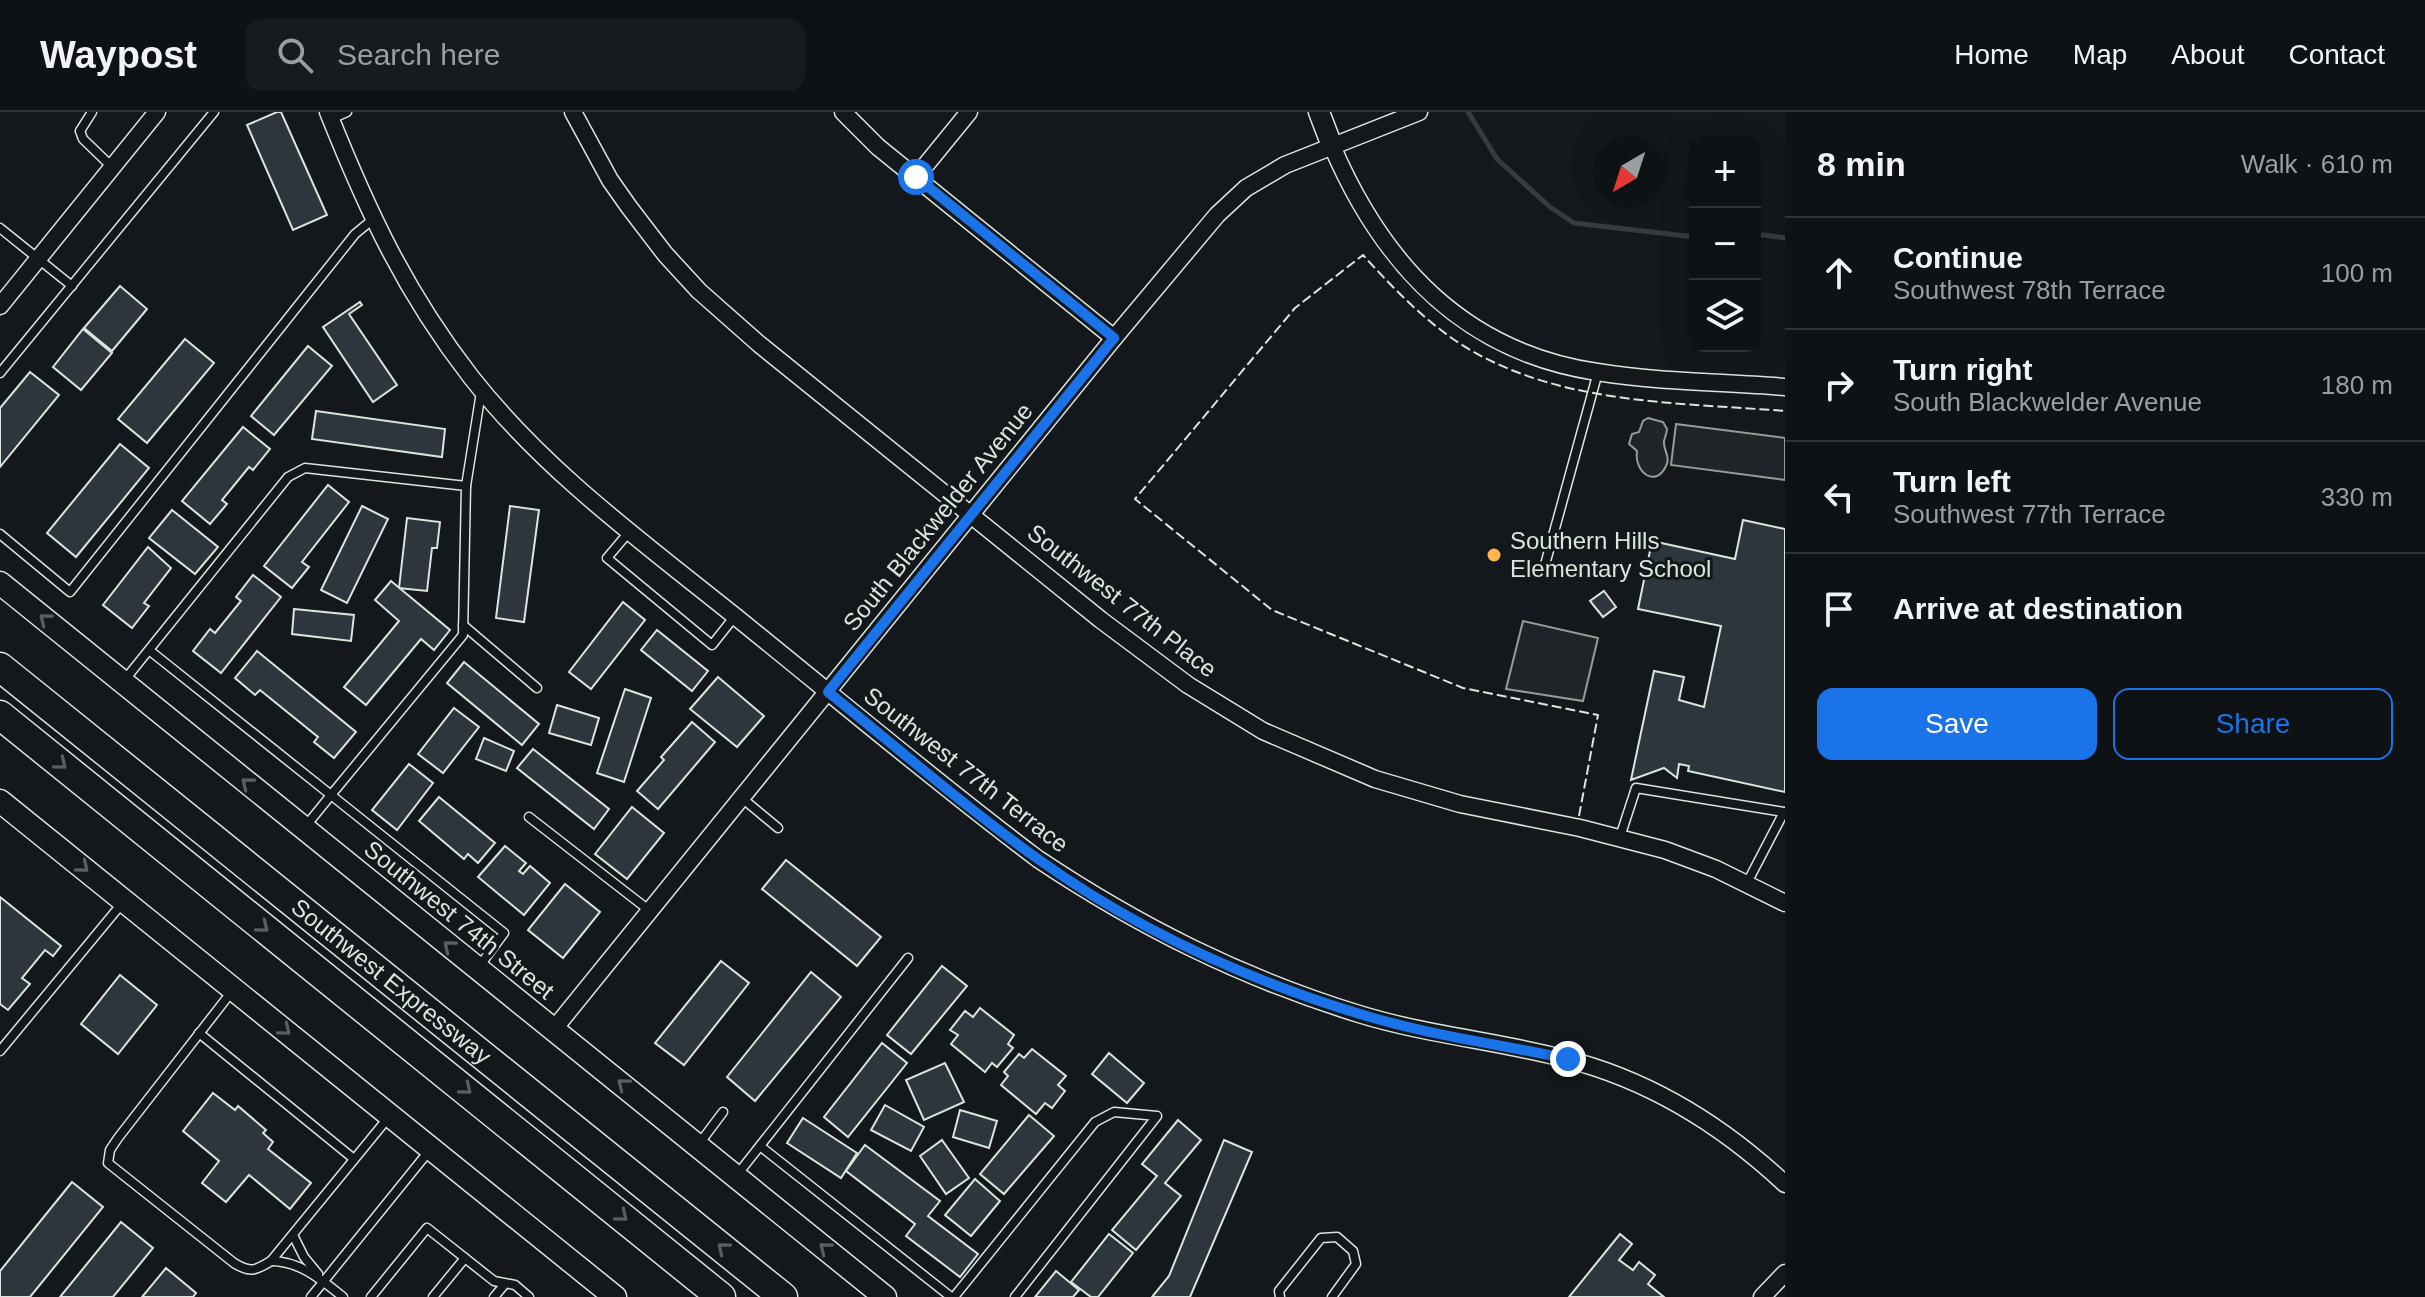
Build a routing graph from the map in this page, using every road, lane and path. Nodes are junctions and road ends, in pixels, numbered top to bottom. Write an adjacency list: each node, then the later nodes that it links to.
1 (92, 112): 11 (lane)
2 (157, 112): 11 (street)
3 (214, 112): 16 (lane)
4 (573, 112): 24 (street, Southwest 77th Place)
5 (843, 112): 12 (street)
6 (969, 112): 12 (street)
7 (1319, 112): 10 (street)
8 (1419, 112): 10 (street, South Blackwelder Avenue)
9 (335, 114): 13 (street, Southwest 77th Terrace)
10 (1332, 146): 18 (street, South Blackwelder Avenue); 19 (street)
11 (113, 167): 15 (street)
12 (916, 177): 18 (street)
13 (372, 220): 22 (street, Southwest 77th Terrace); 26 (lane)
14 (0, 228): 15 (lane)
15 (38, 259): 16 (lane); 17 (street)
16 (72, 286): 20 (lane)
17 (0, 306)
18 (1114, 338): 24 (street, South Blackwelder Avenue)
19 (1598, 372): 21 (street); 27 (lane)
20 (0, 373)
21 (1785, 387)
22 (481, 390): 23 (lane); 25 (street, Southwest 77th Terrace)
23 (466, 486): 30 (lane); 31 (lane)
24 (971, 515): 35 (street, South Blackwelder Avenue); 43 (street, Southwest 77th Place)
25 (630, 531): 29 (street, Southwest 77th Terrace); 29 (lane)
26 (0, 534)
27 (1543, 572)
28 (0, 583): 33 (main road, Southwest 74th Street, one-way to 28)
29 (735, 616): 35 (street, Southwest 77th Terrace)
30 (463, 625): 34 (lane); 37 (lane)
31 (149, 650): 33 (lane); 37 (lane)
32 (0, 667): 76 (highway, Southwest Expressway, one-way to 32)
33 (123, 683): 41 (main road, Southwest 74th Street, one-way to 33)
34 (537, 688)
35 (828, 692): 38 (street, South Blackwelder Avenue); 61 (street, Southwest 77th Terrace)
36 (0, 715): 75 (highway, Southwest Expressway, one-way to 75)
37 (331, 795): 41 (lane); 49 (lane)
38 (742, 798): 42 (lane); 47 (street, South Blackwelder Avenue)
39 (0, 801): 45 (main road, one-way to 45)
40 (529, 817): 47 (lane)
41 (304, 828): 49 (main road, Southwest 74th Street, one-way to 41)
42 (778, 828)
43 (1620, 837): 44 (street, Southwest 77th Place); 44 (lane)
44 (1747, 883): 46 (street, Southwest 77th Place)
45 (125, 901): 50 (main road); 53 (lane)
46 (1785, 903)
47 (650, 911): 51 (street, South Blackwelder Avenue)
48 (908, 958): 57 (lane)
49 (477, 969): 51 (main road, Southwest 74th Street)
50 (234, 989): 52 (lane); 55 (main road, one-way to 55)
51 (554, 1029): 56 (main road, Southwest 74th Street, one-way to 51)
52 (199, 1033): 59 (lane); 64 (lane)
53 (1, 1048)
54 (723, 1112): 56 (lane)
55 (391, 1114): 58 (main road); 59 (lane)
56 (698, 1144): 60 (main road, Southwest 74th Street)
57 (760, 1146): 60 (lane); 78 (lane)
58 (432, 1147): 66 (lane); 74 (main road)
59 (354, 1159): 62 (lane)
60 (737, 1175): 77 (main road, Southwest 74th Street, one-way to 60)
61 (1785, 1184)
62 (293, 1235): 64 (lane); 66 (lane)
63 (465, 1258): 67 (lane); 70 (lane); 71 (lane)
64 (271, 1261): 66 (lane)
65 (1785, 1273): 82 (street)
66 (324, 1281): 68 (lane); 69 (lane)
67 (505, 1284): 72 (lane); 73 (lane)
68 (311, 1297)
69 (343, 1297)
70 (371, 1297)
71 (433, 1297)
72 (494, 1297)
73 (529, 1297)
74 (615, 1297)
75 (721, 1297)
76 (783, 1297)
77 (885, 1297)
78 (952, 1297): 79 (lane)
79 (1015, 1297)
80 (1280, 1297): 81 (lane)
81 (1332, 1297)
82 (1762, 1297)

